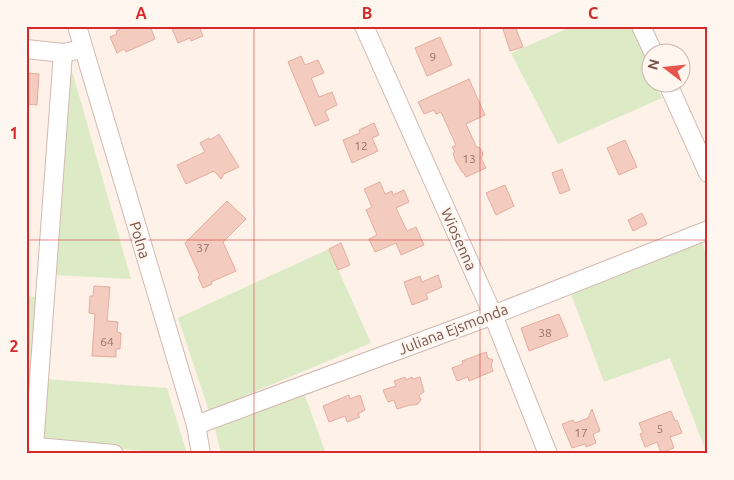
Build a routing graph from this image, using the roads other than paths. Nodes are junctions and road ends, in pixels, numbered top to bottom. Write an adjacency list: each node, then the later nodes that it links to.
1 (77, 26): 6 (street, Polna)
2 (364, 26): 11 (street, Wiosenna)
3 (641, 26): 4 (street)
4 (648, 42)
5 (26, 49): 7 (street)
6 (84, 50): 7 (street); 12 (street, Polna)
7 (63, 53): 13 (street)
8 (672, 92): 9 (street)
9 (708, 172)
10 (708, 230): 11 (street, Juliana Ejsmonda)
11 (492, 315): 12 (street, Juliana Ejsmonda); 16 (street, Wiosenna)
12 (196, 425): 15 (street, Polna)
13 (30, 446): 14 (street)
14 (114, 454)
15 (201, 454)
16 (548, 454)

